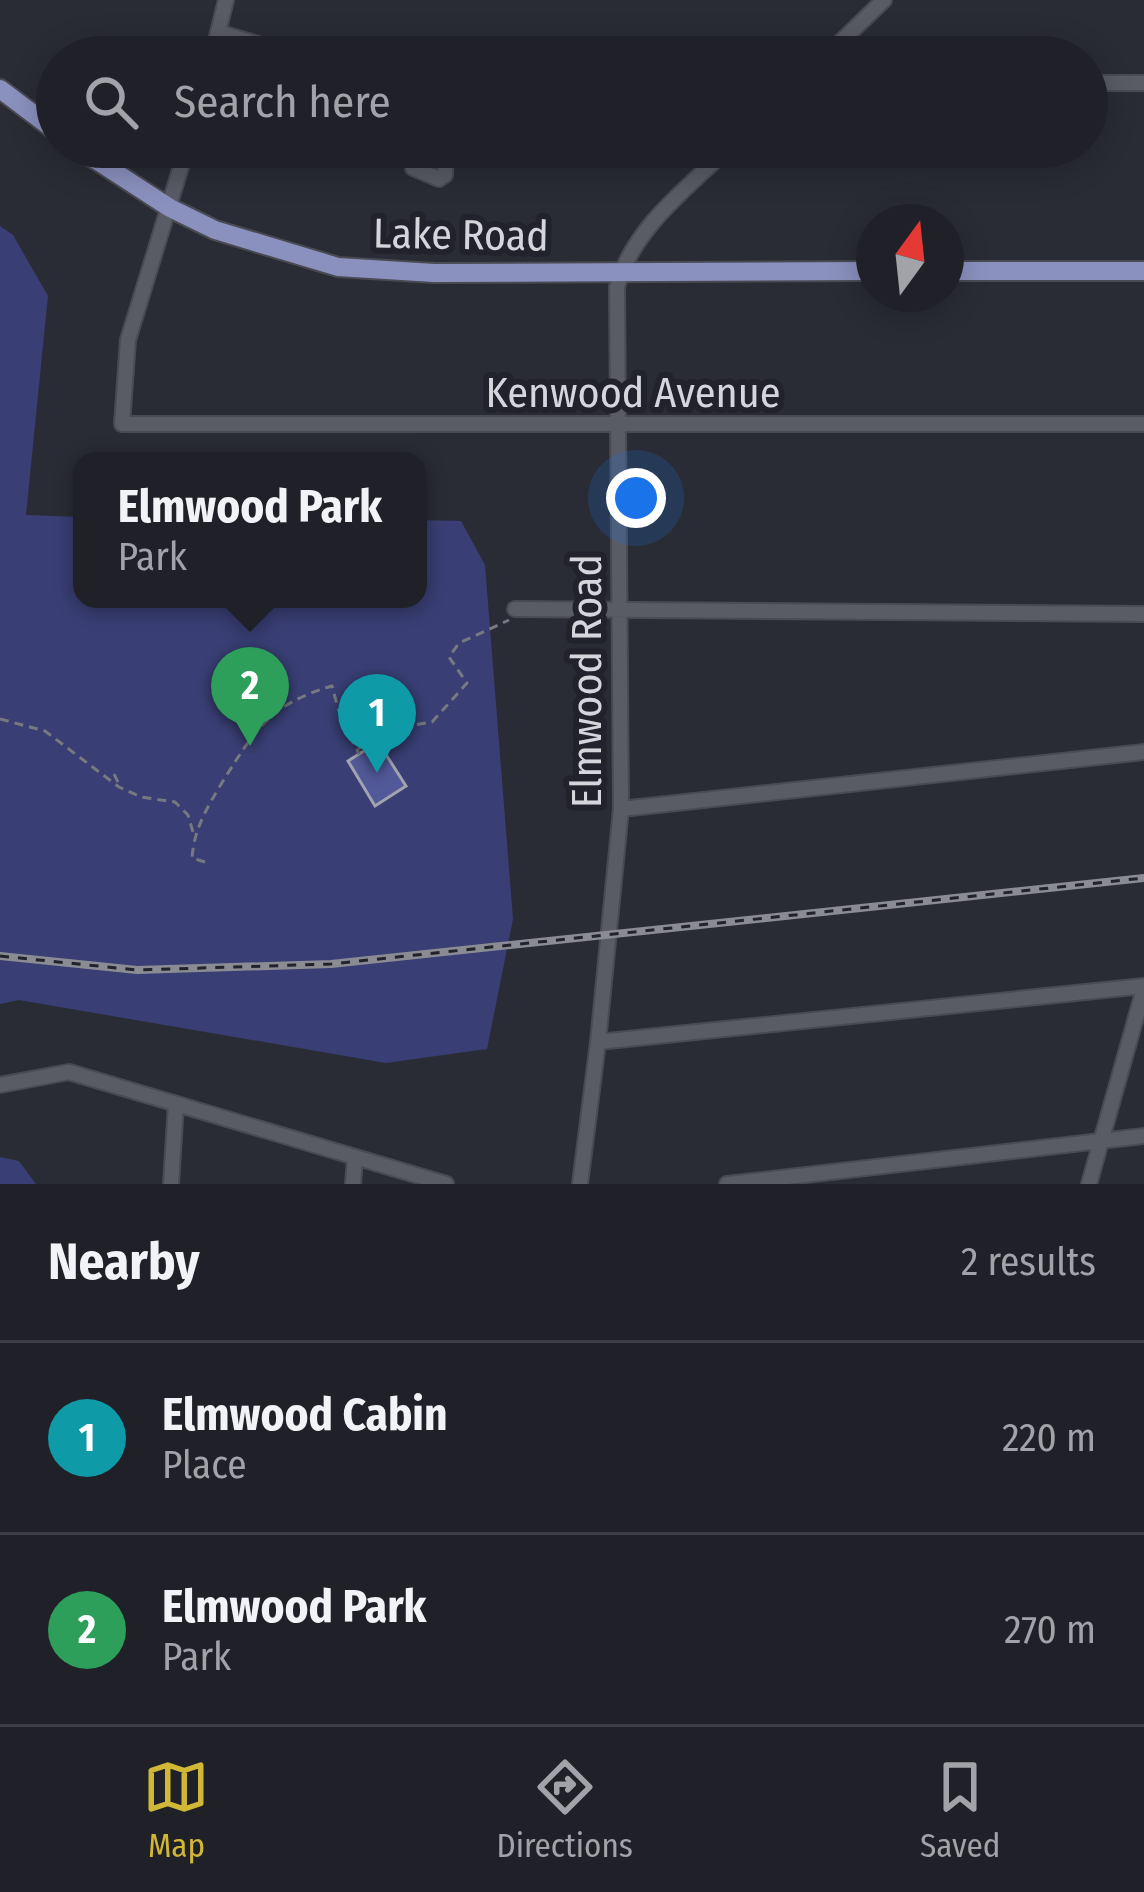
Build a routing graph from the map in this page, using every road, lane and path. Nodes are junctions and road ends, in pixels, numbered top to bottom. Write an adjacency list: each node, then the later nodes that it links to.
1 (226, 0): 3 (street)
2 (884, 0): 6 (street)
3 (218, 32): 4 (street); 5 (street)
4 (217, 36)
5 (231, 36)
6 (847, 36)
7 (1108, 83): 8 (street)
8 (1144, 83)
9 (0, 89): 10 (main road)
10 (36, 116)
11 (108, 168): 16 (main road, Lake Road)
12 (181, 168): 16 (street)
13 (412, 168): 14 (street)
14 (445, 168)
15 (708, 168): 20 (street)
16 (170, 208): 20 (main road, Lake Road); 22 (street, Kenwood Avenue)
17 (856, 271): 20 (main road, Lake Road)
18 (964, 271): 19 (main road)
19 (1144, 271)
20 (621, 272): 22 (street, Elmwood Road)
21 (1144, 424): 22 (street, Kenwood Avenue)
22 (620, 425): 23 (street, Elmwood Road)
23 (620, 609): 24 (street); 25 (street); 32 (street, Elmwood Road)
24 (515, 613): 27 (path)
25 (1144, 614)
26 (0, 719): 31 (path)
27 (393, 720)
28 (370, 734): 33 (path)
29 (1144, 752): 32 (street)
30 (114, 774): 31 (path)
31 (119, 787): 33 (path)
32 (621, 809): 36 (street, Elmwood Road)
33 (194, 834): 34 (path)
34 (205, 862)
35 (1144, 987): 36 (street); 40 (street)
36 (598, 1042): 45 (street, Elmwood Road)
37 (0, 1085): 38 (street)
38 (176, 1104): 41 (street); 42 (street)
39 (1144, 1136): 40 (street)
40 (1102, 1141): 46 (street); 47 (street)
41 (355, 1159): 43 (street); 44 (street)
42 (171, 1184)
43 (353, 1184)
44 (446, 1184)
45 (580, 1184)
46 (727, 1184)
47 (1089, 1184)

